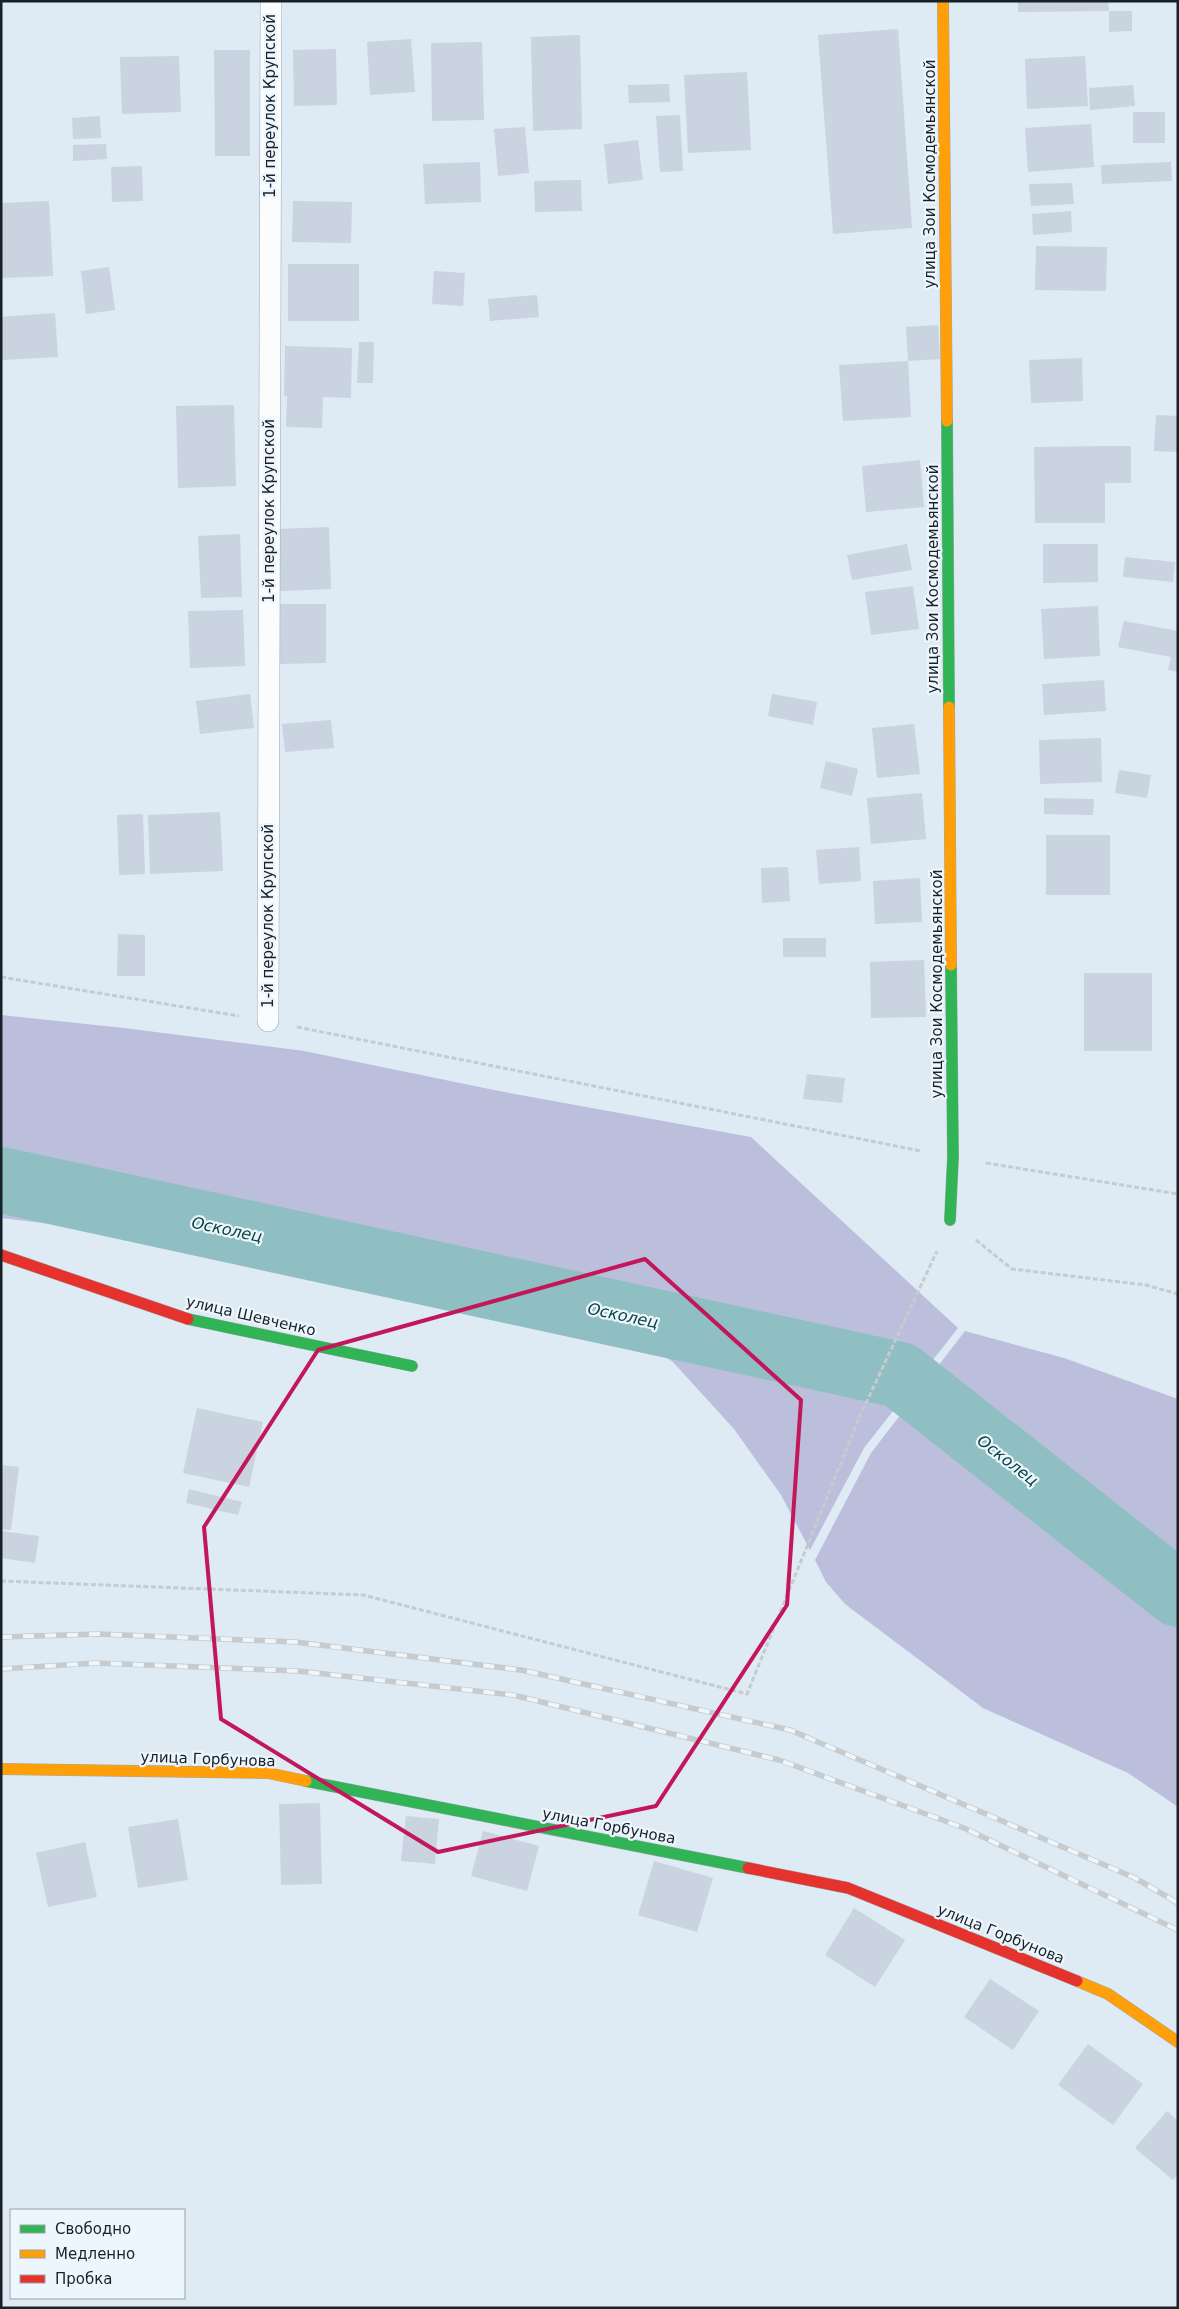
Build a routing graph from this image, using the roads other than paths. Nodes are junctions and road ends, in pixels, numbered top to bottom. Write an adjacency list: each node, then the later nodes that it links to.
1 (271, 1): 3 (lane, 1-й переулок Крупской)
2 (943, 1): 4 (street, улица Зои Космодемьянской)
3 (268, 1021)
4 (950, 1220)
5 (1, 1255): 6 (street, улица Шевченко)
6 (412, 1366)
7 (1, 1770): 8 (street, улица Горбунова)
8 (1178, 2042)

